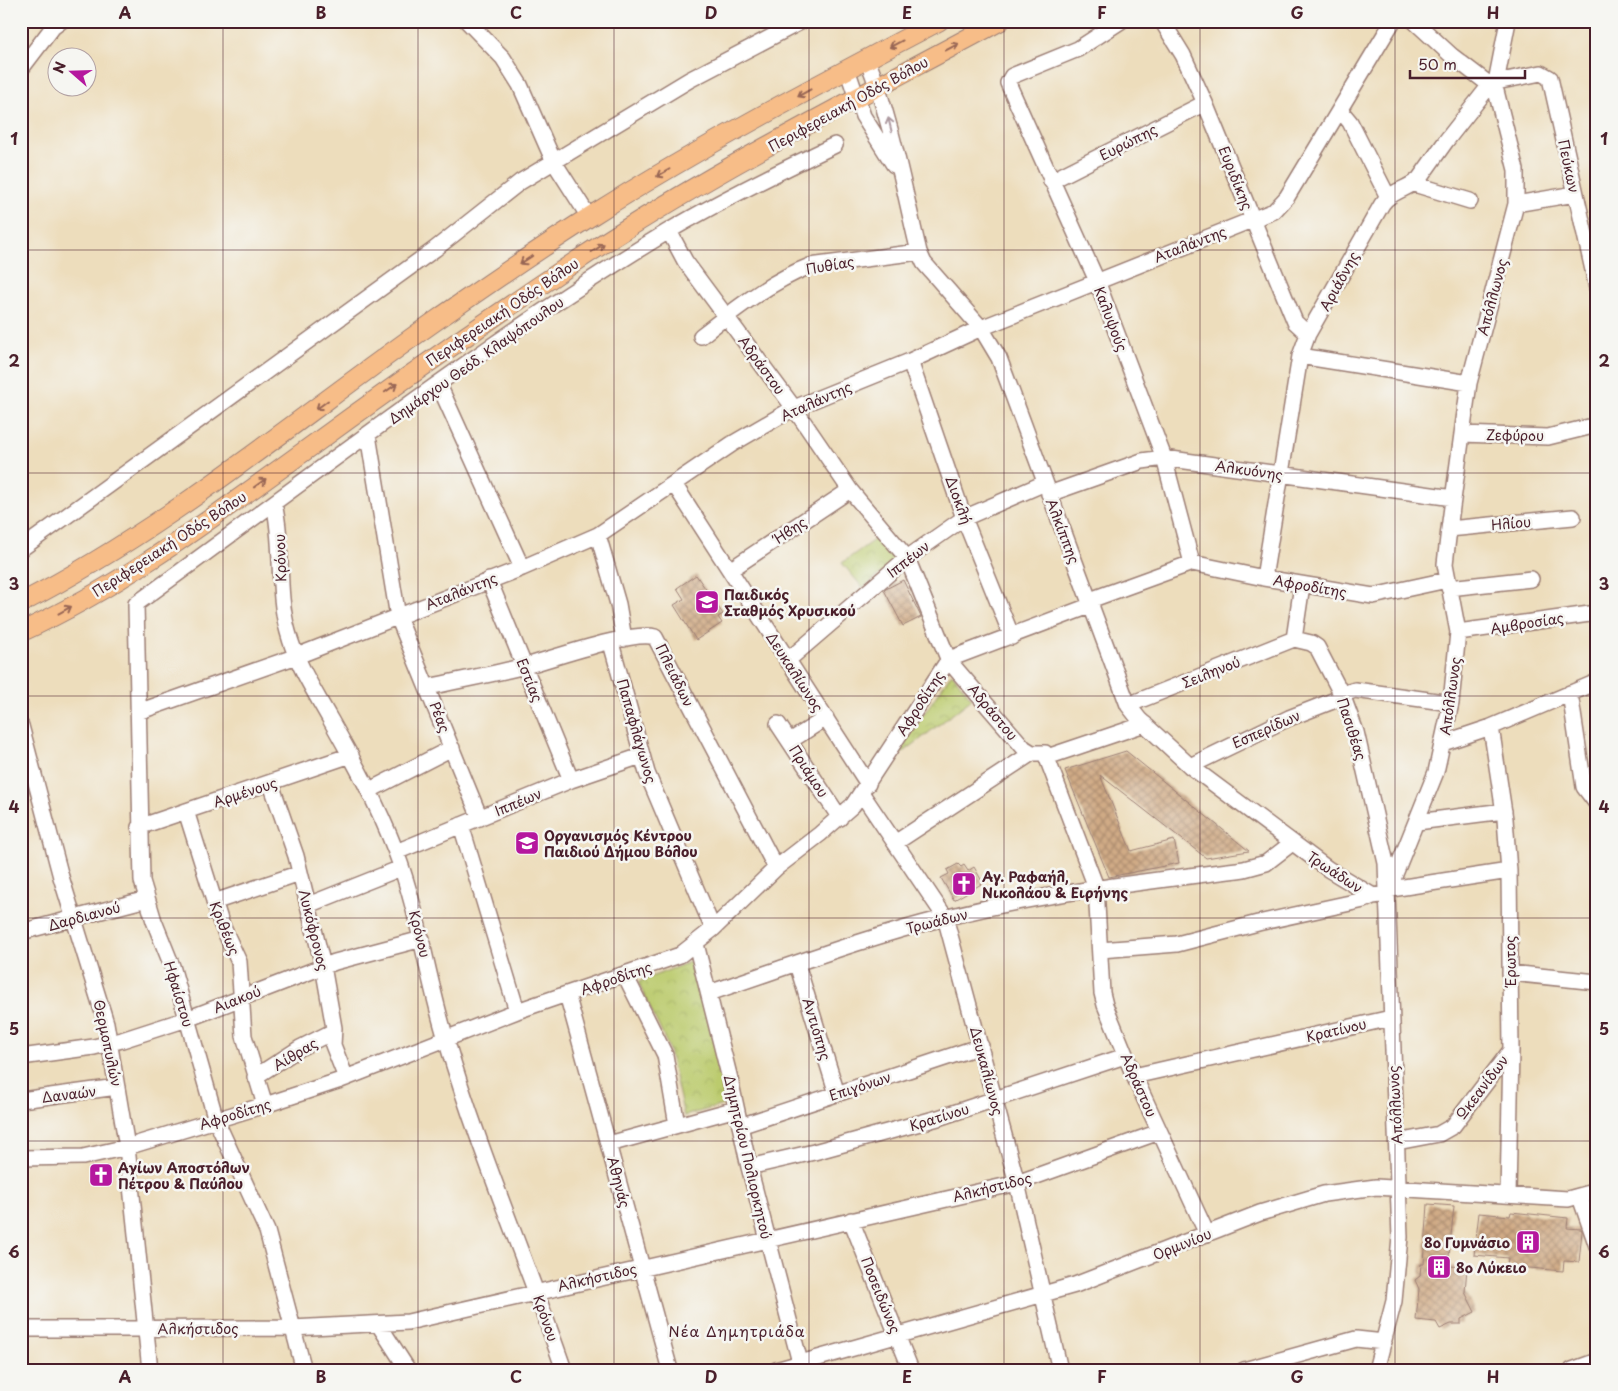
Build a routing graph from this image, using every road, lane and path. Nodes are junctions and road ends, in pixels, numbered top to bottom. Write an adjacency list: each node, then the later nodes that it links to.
1 (61, 21): 12 (street)
2 (467, 21): 20 (street)
3 (802, 21): 20 (street)
4 (939, 21): 11 (main road, Περιφερειακή Οδός Βόλου, one-way to 11)
5 (1000, 21): 15 (main road, Περιφερειακή Οδός Βόλου, one-way to 5)
6 (1121, 21): 22 (street, Καλυψούς)
7 (1162, 21): 17 (street, Ευριδίκης)
8 (1394, 21): 18 (street, Αταλάντης)
9 (1414, 21): 14 (street)
10 (1508, 21): 14 (street, Απόλλωνος)
11 (866, 59): 13 (main road, Περιφερειακή Οδός Βόλου); 15 (street)
12 (21, 69)
13 (847, 69): 16 (street); 28 (main road, Περιφερειακή Οδός Βόλου, one-way to 28)
14 (1493, 84): 23 (street); 24 (street, Πεύκων); 27 (street, Απόλλωνος)
15 (878, 87): 16 (main road, Περιφερειακή Οδός Βόλου); 21 (street, one-way to 15)
16 (856, 99): 21 (street); 72 (main road, Περιφερειακή Οδός Βόλου, one-way to 16)
17 (1205, 103): 22 (street, Ευρώπης); 29 (street, Ευριδίκης)
18 (1340, 110): 25 (street); 29 (street, Αταλάντης)
19 (834, 145): 30 (street, Δημάρχου Θεόδ. Κλαψόπουλου)
20 (554, 162): 28 (street); 57 (street)
21 (899, 173): 31 (street, Αλκίππης)
22 (1051, 181): 32 (street, Καλυψούς)
23 (1414, 184): 25 (street); 26 (street)
24 (1575, 194): 27 (street); 33 (street, Πεύκων)
25 (1388, 196): 36 (street, Αριάδνης)
26 (1470, 201)
27 (1516, 204): 40 (street, Απόλλωνος)
28 (589, 217): 68 (main road, Περιφερειακή Οδός Βόλου, one-way to 68)
29 (1253, 220): 32 (street, Αταλάντης); 36 (street, Ευριδίκης)
30 (668, 232): 34 (street, Αδράστου); 41 (street, Δημάρχου Θεόδ. Κλαψόπουλου)
31 (919, 252): 34 (street, Πυθίας); 35 (street, Αλκίππης)
32 (1097, 281): 35 (street, Αταλάντης); 46 (street, Καλυψούς)
33 (1597, 288)
34 (726, 316): 37 (street, Πυθίας); 42 (street, Αδράστου)
35 (980, 328): 39 (street, Αταλάντης); 49 (street, Αλκίππης)
36 (1308, 334): 38 (street, Αριάδνης)
37 (702, 336)
38 (1300, 356): 40 (street); 47 (street, Αριάδνης)
39 (910, 361): 42 (street, Αταλάντης); 54 (street, Διοκλή)
40 (1470, 383): 44 (street, Απόλλωνος)
41 (439, 385): 45 (street, Δημάρχου Θεόδ. Κλαψόπουλου); 60 (street)
42 (794, 408): 48 (street, Αταλάντης); 50 (street, Αδράστου)
43 (1597, 426): 44 (street, Ζεφύρου)
44 (1462, 434): 51 (street, Απόλλωνος)
45 (368, 435): 52 (street, Δημάρχου Θεόδ. Κλαψόπουλου); 71 (street, Ρέας)
46 (1164, 458): 47 (street, Αλκυόνης); 49 (street, Αλκυόνης); 59 (street, Καλυψούς)
47 (1281, 474): 51 (street, Αλκυόνης); 62 (street, Αριάδνης)
48 (674, 484): 56 (street, Αταλάντης); 61 (street, Δευκαλίωνος)
49 (1047, 488): 54 (street, Ιππέων); 67 (street, Αλκίππης)
50 (850, 490): 58 (street, Αδράστου); 61 (street, Ήβης)
51 (1453, 498): 55 (street, Απόλλωνος)
52 (274, 504): 69 (street, Δημάρχου Θεόδ. Κλαψόπουλου); 77 (street, Κρόνου)
53 (1574, 517): 55 (street, Ηλίου)
54 (964, 518): 58 (street, Ιππέων); 74 (street, Διοκλή)
55 (1449, 529): 65 (street, Απόλλωνος)
56 (598, 535): 60 (street, Αταλάντης); 76 (street, Παπαφλάγωνος)
57 (21, 549)
58 (907, 558): 78 (street, Ιππέων); 79 (street, Αδράστου)
59 (1192, 563): 62 (street, Αφροδίτης); 67 (street, Αφροδίτης)
60 (522, 568): 64 (street, Αταλάντης)
61 (730, 570): 78 (street, Δευκαλίωνος)
62 (1264, 578): 66 (street, Αφροδίτης)
63 (1531, 579): 65 (street, Αφροδίτης)
64 (489, 580): 71 (street, Αταλάντης); 80 (street, Εστίας)
65 (1448, 584): 66 (street, Αφροδίτης); 73 (street, Απόλλωνος)
66 (1302, 585): 75 (street)
67 (1091, 602): 74 (street, Αφροδίτης); 86 (street, Αλκίππης)
68 (21, 603)
69 (136, 604): 87 (street, Ηφαίστου)
70 (1597, 613): 73 (street, Αμβροσίας)
71 (398, 617): 77 (street, Αταλάντης); 82 (street, Ρέας)
72 (21, 632)
73 (1458, 632): 85 (street, Απόλλωνος)
74 (1012, 637): 79 (street, Αφροδίτης)
75 (1294, 639): 84 (street, Πασιθέας); 86 (street, Σειληνού)
76 (618, 641): 80 (street, Πλειάδων); 99 (street, Παπαφλάγωνος); 118 (street, Πλειάδων)
77 (297, 656): 87 (street, Αταλάντης); 98 (street, Κρόνου)
78 (787, 661): 88 (street, Δευκαλίωνος)
79 (949, 661): 97 (street, Αδράστου); 104 (street, Αφροδίτης)
80 (524, 666): 82 (street, Πλειάδων); 102 (street, Εστίας)
81 (1597, 682): 83 (street)
82 (428, 687): 95 (street, Ρέας)
83 (1570, 693): 92 (street); 106 (street)
84 (1342, 696): 85 (street, Εσπερίδων); 101 (street, Εσπερίδων); 122 (street, Πασιθέας)
85 (1451, 703): 94 (street, Απόλλωνος)
86 (1128, 705): 90 (street, Αλκίππης)
87 (138, 712): 113 (street, Ηφαίστου)
88 (826, 718): 93 (street); 104 (street, Δευκαλίωνος)
89 (778, 724): 93 (street, Πριάμου)
90 (1144, 724): 100 (street); 101 (street, Αλκίππης)
91 (21, 726): 96 (street, Θερμοπυλών)
92 (1491, 727): 94 (street); 108 (street, Έρωτος)
93 (790, 741): 110 (street, Πριάμου)
94 (1443, 743): 111 (street, Απόλλωνος)
95 (452, 748): 105 (street); 109 (street, Ρέας)
96 (24, 751): 127 (street, Θερμοπυλών)
97 (1032, 753): 100 (street, Αδράστου); 114 (street)
98 (351, 755): 103 (street, Αρμένους); 105 (street, Κρόνου)
99 (641, 756): 102 (street, Ιππέων); 128 (street, Παπαφλάγωνος)
100 (1047, 757): 121 (street, Αδράστου)
101 (1190, 766): 115 (street, Αλκίππης)
102 (571, 780): 109 (street, Ιππέων)
103 (271, 784): 107 (street, Αρμένους); 120 (street, Λυκόφρoνος)
104 (865, 789): 110 (street, Αφροδίτης); 114 (street, Δευκαλίωνος)
105 (370, 790): 116 (street, Κρόνου)
106 (1597, 804)
107 (186, 811): 113 (street, Αρμένους); 124 (street, Κριθέως)
108 (1504, 811): 111 (street); 119 (street, Έρωτος)
109 (480, 818): 112 (street, Ιππέων)
110 (840, 818): 118 (street, Αφροδίτης)
111 (1417, 822): 122 (street, Απόλλωνος)
112 (462, 825): 116 (street, Ιππέων); 141 (street)
113 (139, 828): 123 (street, Ηφαίστου)
114 (895, 843): 126 (street, Δευκαλίωνος)
115 (1292, 843): 121 (street, Τρωάδων); 122 (street, Τρωάδων)
116 (396, 852): 117 (street, Κρόνου)
117 (401, 868): 125 (street); 130 (street, Κρόνου)
118 (776, 868): 128 (street, Αφροδίτης)
119 (1509, 871): 122 (street); 135 (street, Έρωτος)
120 (300, 873): 124 (street); 125 (street, Λυκόφρoνος)
121 (1096, 888): 126 (street, Τρωάδων); 132 (street, Αδράστου)
122 (1384, 893): 132 (street); 142 (street, Απόλλωνος)
123 (147, 898): 127 (street, Δαρδιανού); 143 (street, Ηφαίστου)
124 (214, 902): 140 (street, Κριθέως)
125 (308, 905): 134 (street, Λυκόφρoνος)
126 (945, 918): 133 (street, Τρωάδων); 147 (street, Δευκαλίωνος)
127 (74, 919): 129 (street, Δαρδιανού); 146 (street, Θερμοπυλών)
128 (712, 930): 131 (street, Αφροδίτης)
129 (21, 932)
130 (422, 939): 134 (street, Αιακού); 145 (street, Κρόνου)
131 (696, 944): 136 (street, Αφροδίτης); 138 (street, Δημητρίου Πολιορκητού)
132 (1100, 950): 149 (street, Αδράστου)
133 (798, 964): 138 (street, Τρωάδων); 155 (street, Αντιόπης)
134 (323, 966): 140 (street, Αιακού); 144 (street, Λυκόφρoνος)
135 (1510, 973): 137 (street); 148 (street, Έρωτος)
136 (625, 975): 139 (street, Αφροδίτης); 161 (street)
137 (1597, 982)
138 (709, 993): 159 (street, Δημητρίου Πολιορκητού)
139 (568, 994): 141 (street, Αφροδίτης); 165 (street, Αθηνάς)
140 (240, 997): 143 (street, Αιακού); 152 (street, Κριθέως)
141 (516, 1011): 145 (street, Αφροδίτης)
142 (1391, 1018): 151 (street, Κρατίνου); 164 (street, Απόλλωνος)
143 (187, 1019): 146 (street, Αιακού); 160 (street, Ηφαίστου)
144 (334, 1031): 152 (street, Αίθρας); 153 (street, Λυκόφρoνος)
145 (445, 1038): 153 (street, Αφροδίτης); 179 (street, Κρόνου)
146 (110, 1044): 150 (street, Αιακού); 154 (street, Θερμοπυλών)
147 (981, 1046): 155 (street, Επιγόνων); 156 (street, Δευκαλίωνος)
148 (1511, 1050): 164 (street, Ωκεανίδων); 172 (street, Έρωτος)
149 (1125, 1056): 151 (street, Αδράστου); 156 (street, Κρατίνου)
150 (21, 1057)
151 (1134, 1076): 163 (street, Αδράστου)
152 (255, 1077): 158 (street, Κριθέως)
153 (346, 1078): 158 (street, Αφροδίτης)
154 (117, 1087): 157 (street, Δαναών); 166 (street, Θερμοπυλών)
155 (837, 1094): 162 (street, Επιγόνων)
156 (996, 1099): 168 (street, Κρατίνου); 169 (street, Δευκαλίωνος)
157 (21, 1100)
158 (265, 1105): 160 (street, Αφροδίτης)
159 (736, 1109): 161 (street); 162 (street, Δημητρίου Πολιορκητού)
160 (216, 1120): 166 (street, Αφροδίτης); 184 (street, Ηφαίστου)
161 (677, 1125): 165 (street)
162 (740, 1126): 168 (street, Δημητρίου Πολιορκητού)
163 (1159, 1132): 169 (street, Αλκήστιδος); 175 (street, Αδράστου)
164 (1397, 1142): 170 (street, Απόλλωνος)
165 (609, 1144): 178 (street, Αθηνάς)
166 (127, 1147): 167 (street, Αφροδίτης); 183 (street, Θερμοπυλών)
167 (21, 1158)
168 (749, 1167): 176 (street, Δημητρίου Πολιορκητού)
169 (1017, 1183): 174 (street, Αλκήστιδος); 180 (street, Δευκαλίωνος)
170 (1398, 1188): 172 (street, Ορμινίου); 175 (street, Ορμινίου); 186 (street, Απόλλωνος)
171 (1597, 1191): 173 (street, Ορμινίου)
172 (1508, 1196): 173 (street, Ορμινίου)
173 (1580, 1196): 177 (street)
174 (851, 1220): 176 (street, Αλκήστιδος); 185 (street, Ποσειδώνος)
175 (1207, 1234): 180 (street, Ορμινίου)
176 (767, 1239): 178 (street, Αλκήστιδος); 188 (street, Δημητρίου Πολιορκητού)
177 (1597, 1246)
178 (643, 1267): 179 (street, Αλκήστιδος); 193 (street, Αθηνάς)
179 (537, 1291): 181 (street, Αλκήστιδος); 192 (street, Κρόνου)
180 (1043, 1294): 185 (street, Ορμινίου); 196 (street, Δευκαλίωνος)
181 (379, 1325): 184 (street, Αλκήστιδος); 191 (street)
182 (21, 1328): 183 (street, Αλκήστιδος)
183 (145, 1328): 184 (street, Αλκήστιδος); 189 (street, Θερμοπυλών)
184 (292, 1328): 190 (street, Ηφαίστου)
185 (897, 1335): 188 (street, Ορμινίου); 195 (street, Ποσειδώνος)
186 (1384, 1342): 197 (street); 198 (street, Απόλλωνος)
187 (1597, 1360): 199 (street)
188 (801, 1366): 194 (street, Ορμινίου)
189 (150, 1370)
190 (304, 1370)
191 (408, 1370)
192 (564, 1370)
193 (670, 1370)
194 (776, 1370)
195 (911, 1370)
196 (1060, 1370)
197 (1244, 1370)
198 (1376, 1370)
199 (1572, 1370)

